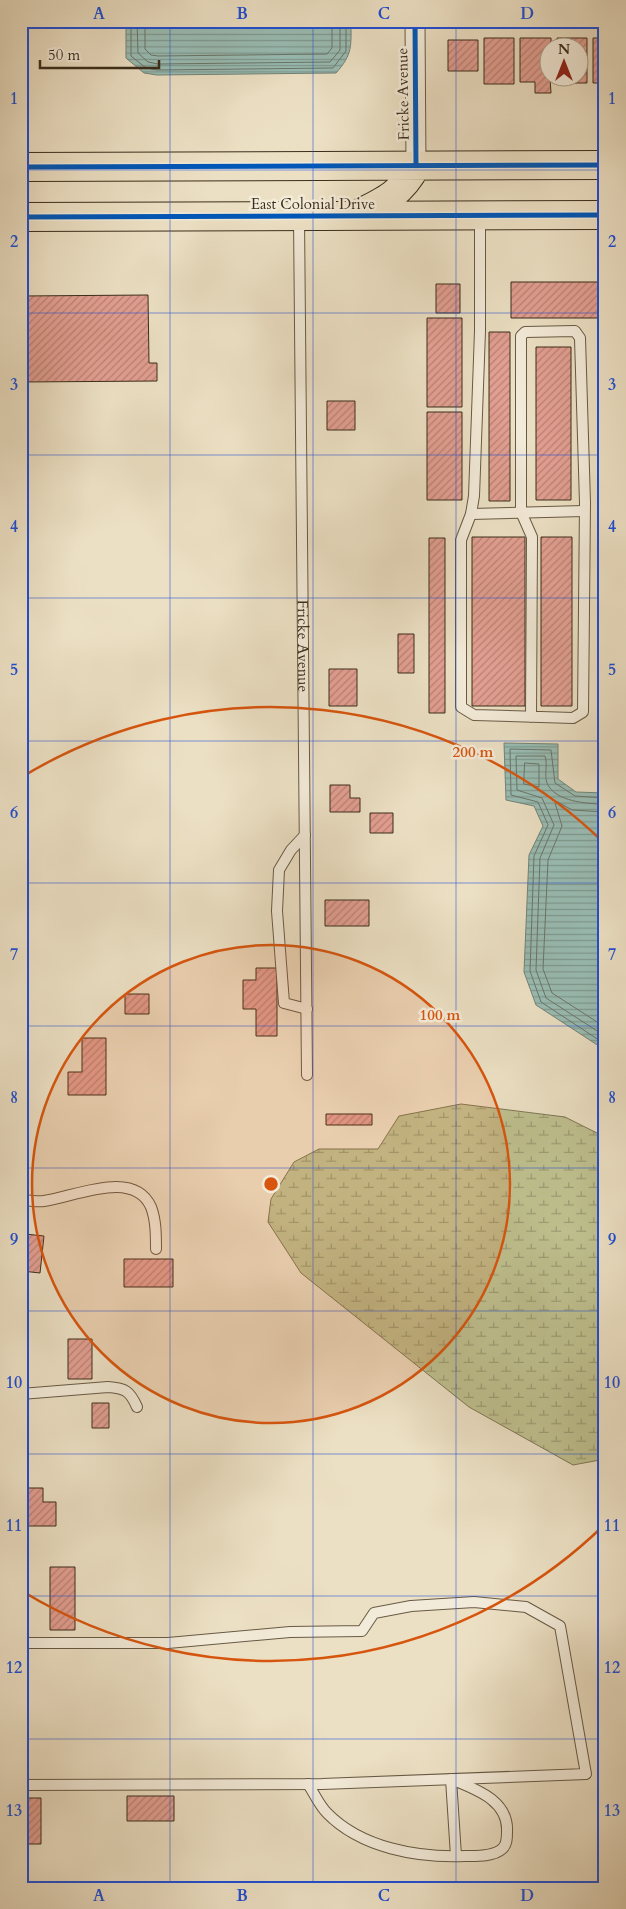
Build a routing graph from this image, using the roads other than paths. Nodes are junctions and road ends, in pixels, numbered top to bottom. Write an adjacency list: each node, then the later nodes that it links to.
1 (415, 21): 2 (street, Fricke Avenue)
2 (416, 166): 3 (highway); 4 (highway); 6 (highway)
3 (605, 166)
4 (21, 167)
5 (605, 215): 7 (highway, East Colonial Drive)
6 (352, 216): 7 (highway, East Colonial Drive); 9 (highway, East Colonial Drive)
7 (480, 216): 12 (lane)
8 (21, 217): 9 (highway, East Colonial Drive)
9 (299, 217): 14 (lane, Fricke Avenue)
10 (584, 511): 11 (lane); 11 (lane); 13 (lane)
11 (521, 512): 12 (lane); 13 (lane)
12 (471, 514): 13 (lane)
13 (532, 717)
14 (305, 835): 15 (lane, Fricke Avenue); 15 (lane)
15 (307, 1010): 16 (lane, Fricke Avenue)
16 (307, 1074)
17 (21, 1200): 18 (lane)
18 (156, 1249)
19 (21, 1394): 20 (lane)
20 (137, 1406)
21 (21, 1642): 22 (lane)
22 (451, 1779): 23 (lane); 25 (lane); 25 (lane)
23 (308, 1784): 24 (lane); 25 (lane)
24 (21, 1785)
25 (456, 1856)

